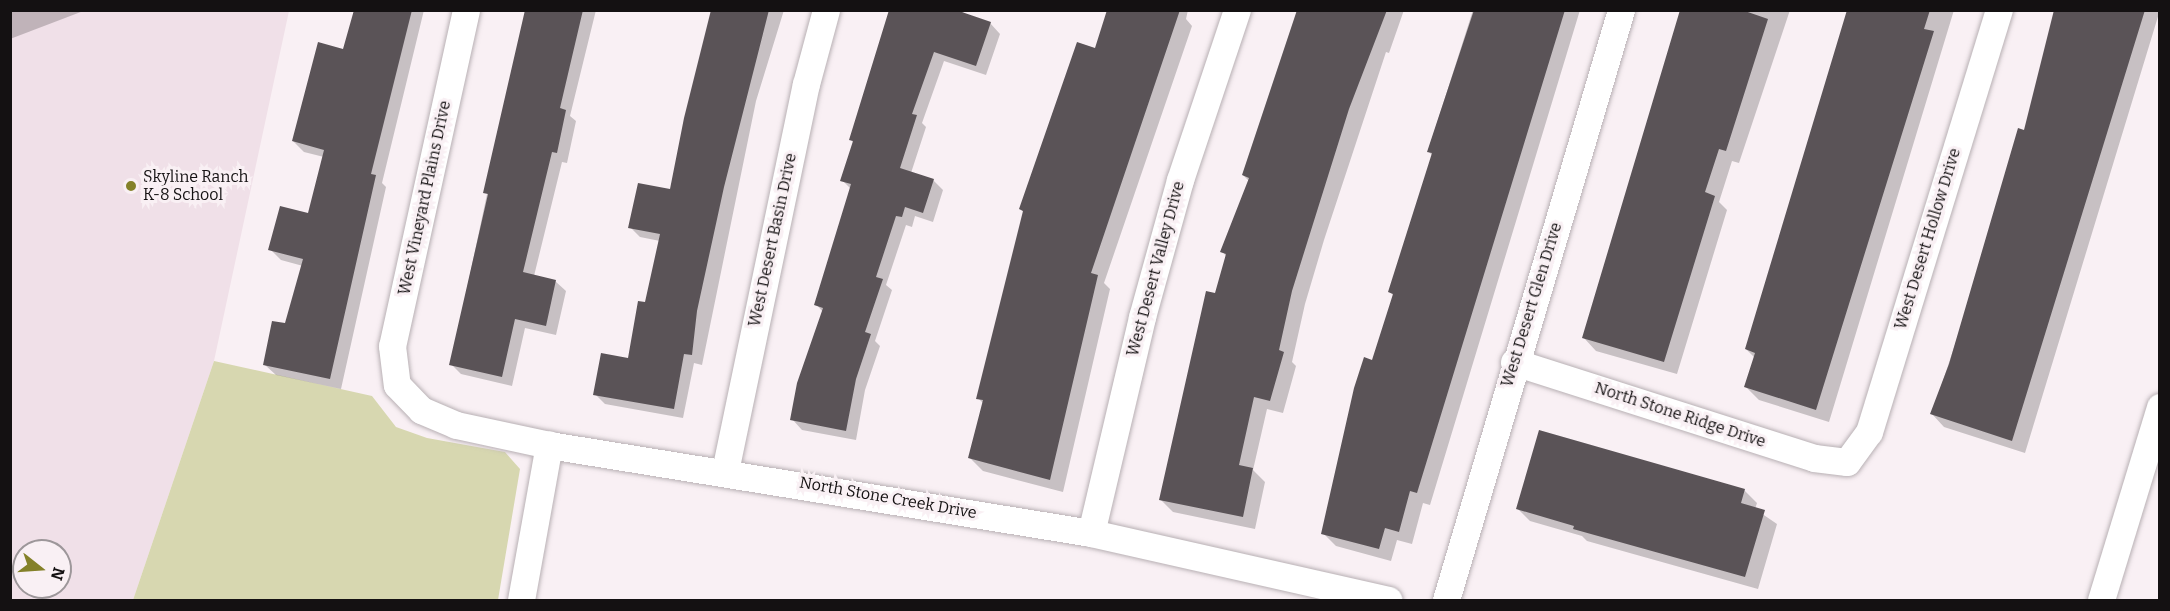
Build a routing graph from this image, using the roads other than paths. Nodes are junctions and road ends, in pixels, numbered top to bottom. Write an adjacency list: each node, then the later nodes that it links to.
1 (466, 10): 7 (street, West Vineyard Plains Drive)
2 (826, 10): 11 (street, West Desert Basin Drive)
3 (1237, 10): 12 (street, West Desert Valley Drive)
4 (1621, 10): 6 (street, West Desert Glen Drive)
5 (1999, 10): 10 (street, West Desert Hollow Drive)
6 (1514, 362): 10 (street, North Stone Ridge Drive); 15 (street, West Desert Glen Drive)
7 (397, 385): 9 (street, North Stone Creek Drive)
8 (2160, 407): 16 (street)
9 (549, 445): 11 (street, North Stone Creek Drive); 13 (street)
10 (1847, 462)
11 (725, 471): 12 (street, North Stone Creek Drive)
12 (1091, 533): 14 (street, North Stone Creek Drive)
13 (521, 600)
14 (1389, 600)
15 (1446, 600)
16 (2101, 600)

